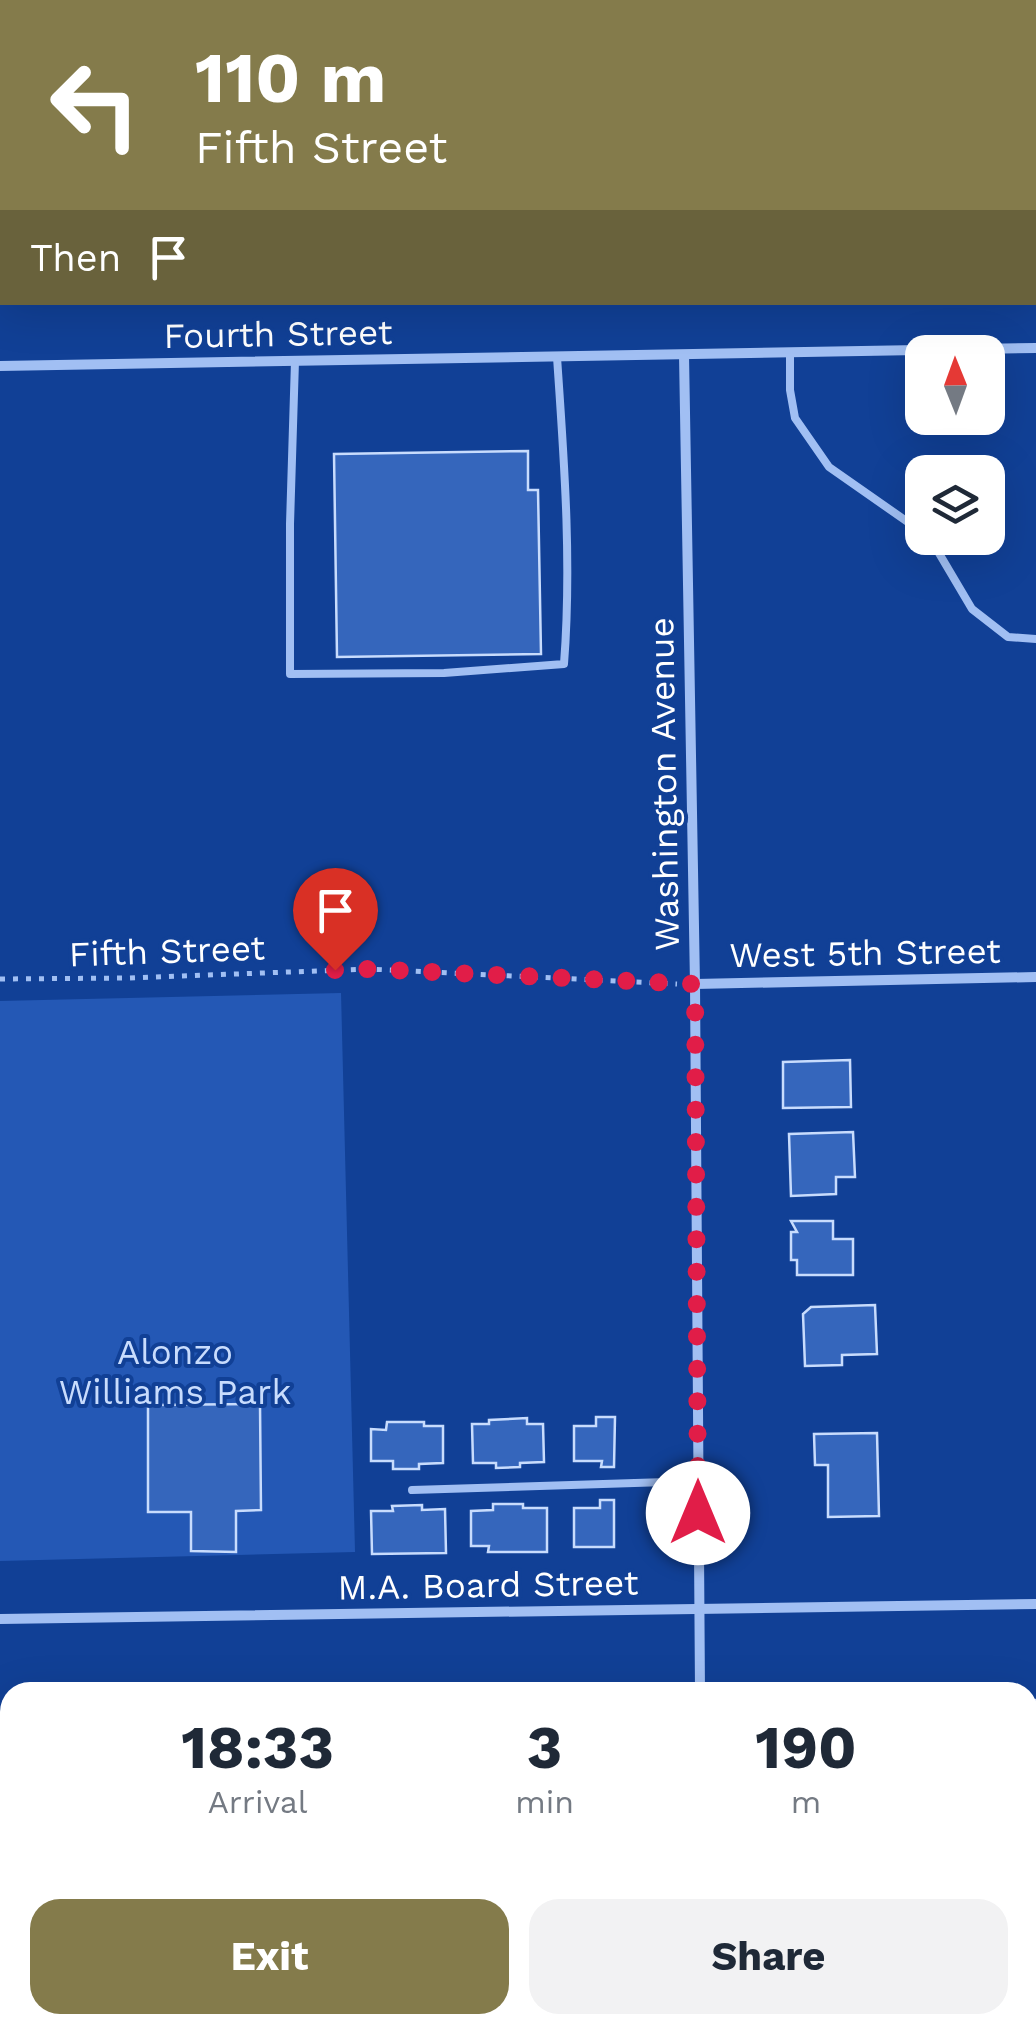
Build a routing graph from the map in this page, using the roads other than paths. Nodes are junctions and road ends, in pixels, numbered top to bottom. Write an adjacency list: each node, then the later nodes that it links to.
1 (1036, 348): 2 (street, Fourth Street)
2 (790, 353): 3 (street, Fourth Street); 7 (lane)
3 (684, 355): 4 (street, Fourth Street); 11 (street, Washington Avenue)
4 (557, 357): 5 (street, Fourth Street); 5 (lane)
5 (295, 361): 6 (street, Fourth Street)
6 (0, 366)
7 (905, 520)
8 (940, 555): 9 (lane)
9 (1036, 638)
10 (1036, 977): 11 (street, West 5th Street)
11 (695, 984): 12 (street, Washington Avenue)
12 (698, 1481): 13 (lane); 15 (street, Washington Avenue)
13 (412, 1490)
14 (1036, 1604): 15 (street, M.A. Board Street)
15 (698, 1610): 16 (street, M.A. Board Street); 17 (street, Washington Avenue)
16 (0, 1619)
17 (700, 1682)

